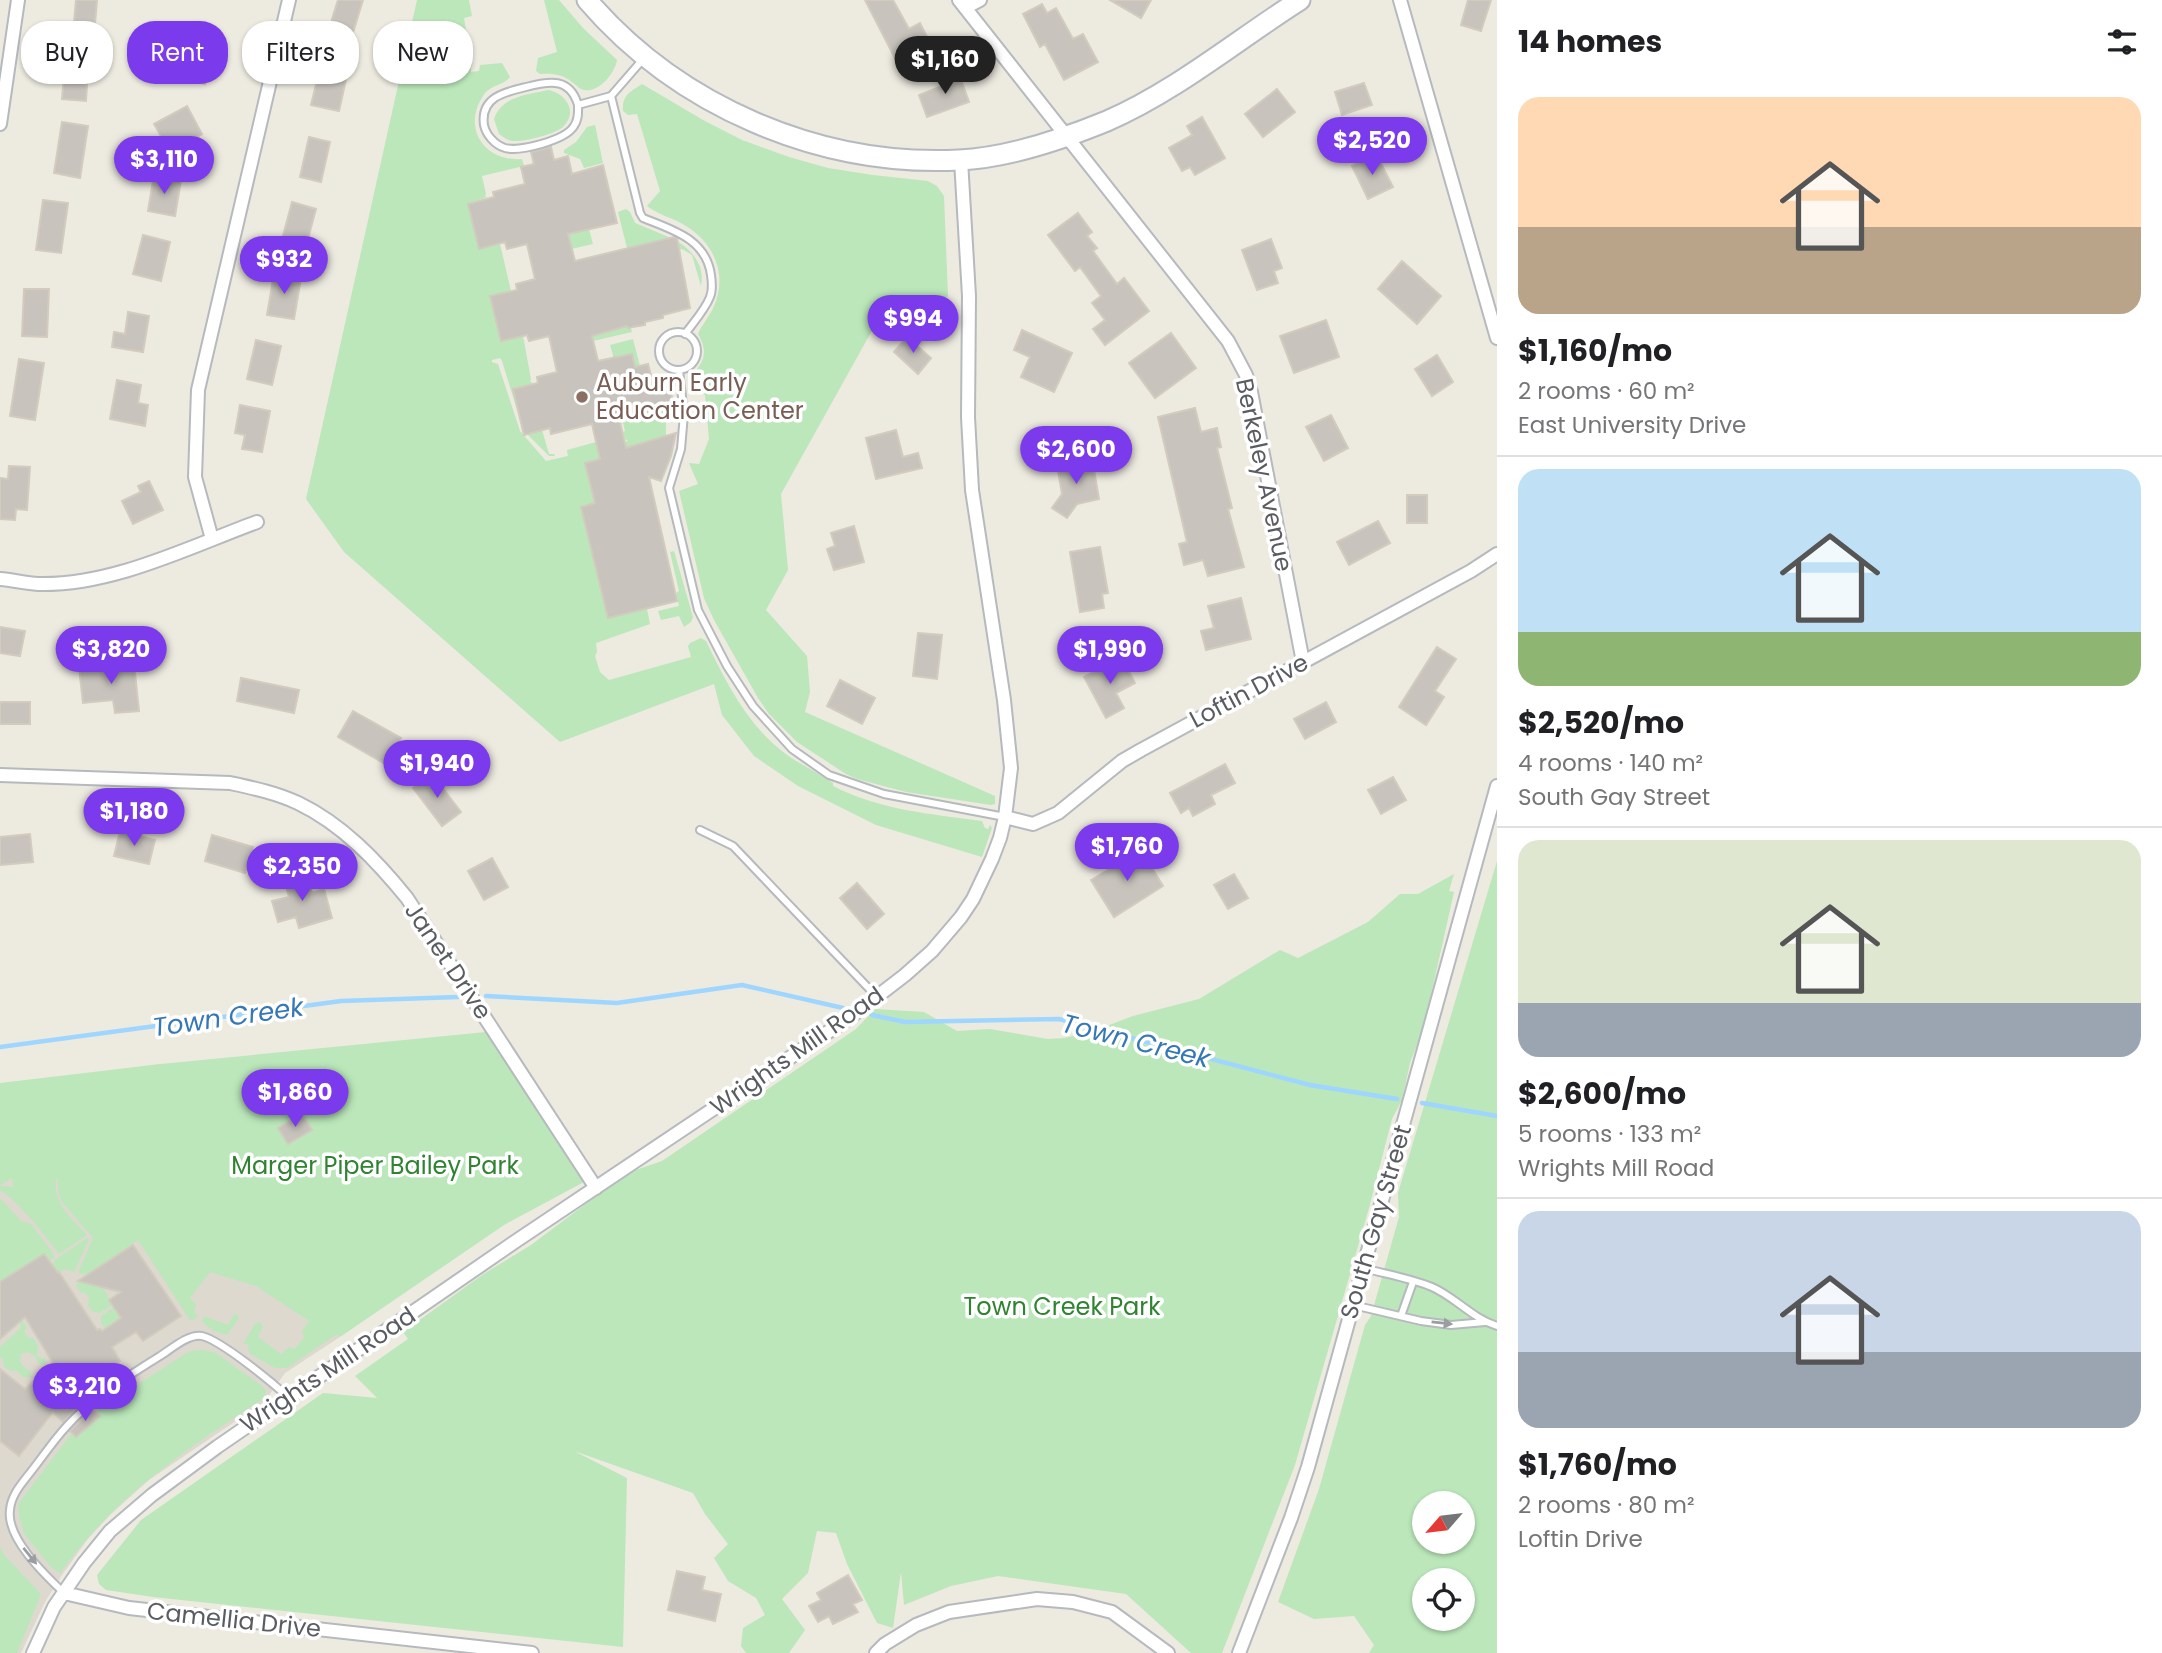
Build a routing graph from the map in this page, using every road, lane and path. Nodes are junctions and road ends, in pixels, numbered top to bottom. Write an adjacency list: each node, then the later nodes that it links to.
1 (18, 0): 11 (street)
2 (289, 0): 18 (street)
3 (587, 0): 8 (main road)
4 (980, 0): 7 (street)
5 (1300, 0): 12 (main road)
6 (1400, 0): 15 (street)
7 (962, 4): 12 (street, Berkeley Avenue)
8 (645, 57): 9 (lane); 13 (main road)
9 (611, 96): 10 (lane); 14 (lane)
10 (578, 105): 10 (lane)
11 (0, 124)
12 (1066, 136): 13 (main road); 21 (street, Berkeley Avenue)
13 (961, 160): 24 (street, Wrights Mill Road)
14 (685, 334): 16 (lane); 16 (lane)
15 (1497, 338)
16 (679, 370): 24 (lane)
17 (257, 522): 18 (street)
18 (212, 539): 20 (street)
19 (1497, 554): 21 (street, Loftin Drive)
20 (0, 579)
21 (1303, 662): 24 (street, Loftin Drive)
22 (0, 775): 28 (street, Janet Drive)
23 (1497, 786): 25 (street, South Gay Street)
24 (1005, 817): 27 (street, Wrights Mill Road)
25 (1492, 817): 29 (street, South Gay Street)
26 (699, 830): 27 (lane)
27 (877, 997): 28 (street, Wrights Mill Road)
28 (596, 1188): 35 (street, Wrights Mill Road)
29 (1363, 1268): 30 (lane); 31 (street, South Gay Street)
30 (1413, 1282): 32 (lane); 33 (lane)
31 (1353, 1305): 32 (lane); 44 (street, South Gay Street)
32 (1401, 1316): 33 (lane, one-way to 33)
33 (1485, 1322): 34 (lane)
34 (1497, 1326)
35 (289, 1398): 37 (lane); 38 (street, Wrights Mill Road)
36 (0, 1511): 37 (lane)
37 (9, 1512): 38 (lane, one-way to 38)
38 (64, 1593): 40 (street, Wrights Mill Road); 41 (street, Camellia Drive)
39 (1156, 1648): 42 (street); 43 (street)
40 (33, 1653)
41 (532, 1653)
42 (876, 1653)
43 (1168, 1653)
44 (1238, 1653)

